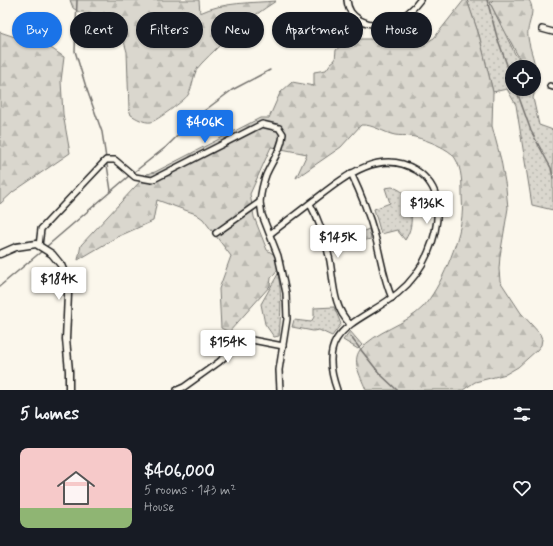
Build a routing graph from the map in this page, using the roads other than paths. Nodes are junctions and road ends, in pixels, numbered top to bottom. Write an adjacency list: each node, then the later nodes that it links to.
1 (347, 0): 2 (street)
2 (420, 0)
3 (542, 29): 4 (street)
4 (553, 32)
5 (351, 173): 7 (street); 12 (street); 12 (street)
6 (260, 202): 8 (street); 9 (street); 10 (street)
7 (310, 204): 9 (street); 13 (street)
8 (216, 233)
9 (270, 234): 14 (street)
10 (39, 246): 11 (street); 15 (street)
11 (0, 254)
12 (392, 298): 13 (street)
13 (350, 324): 18 (street)
14 (283, 346): 16 (street); 17 (street)
15 (69, 390)
16 (177, 390)
17 (280, 390)
18 (337, 390)

